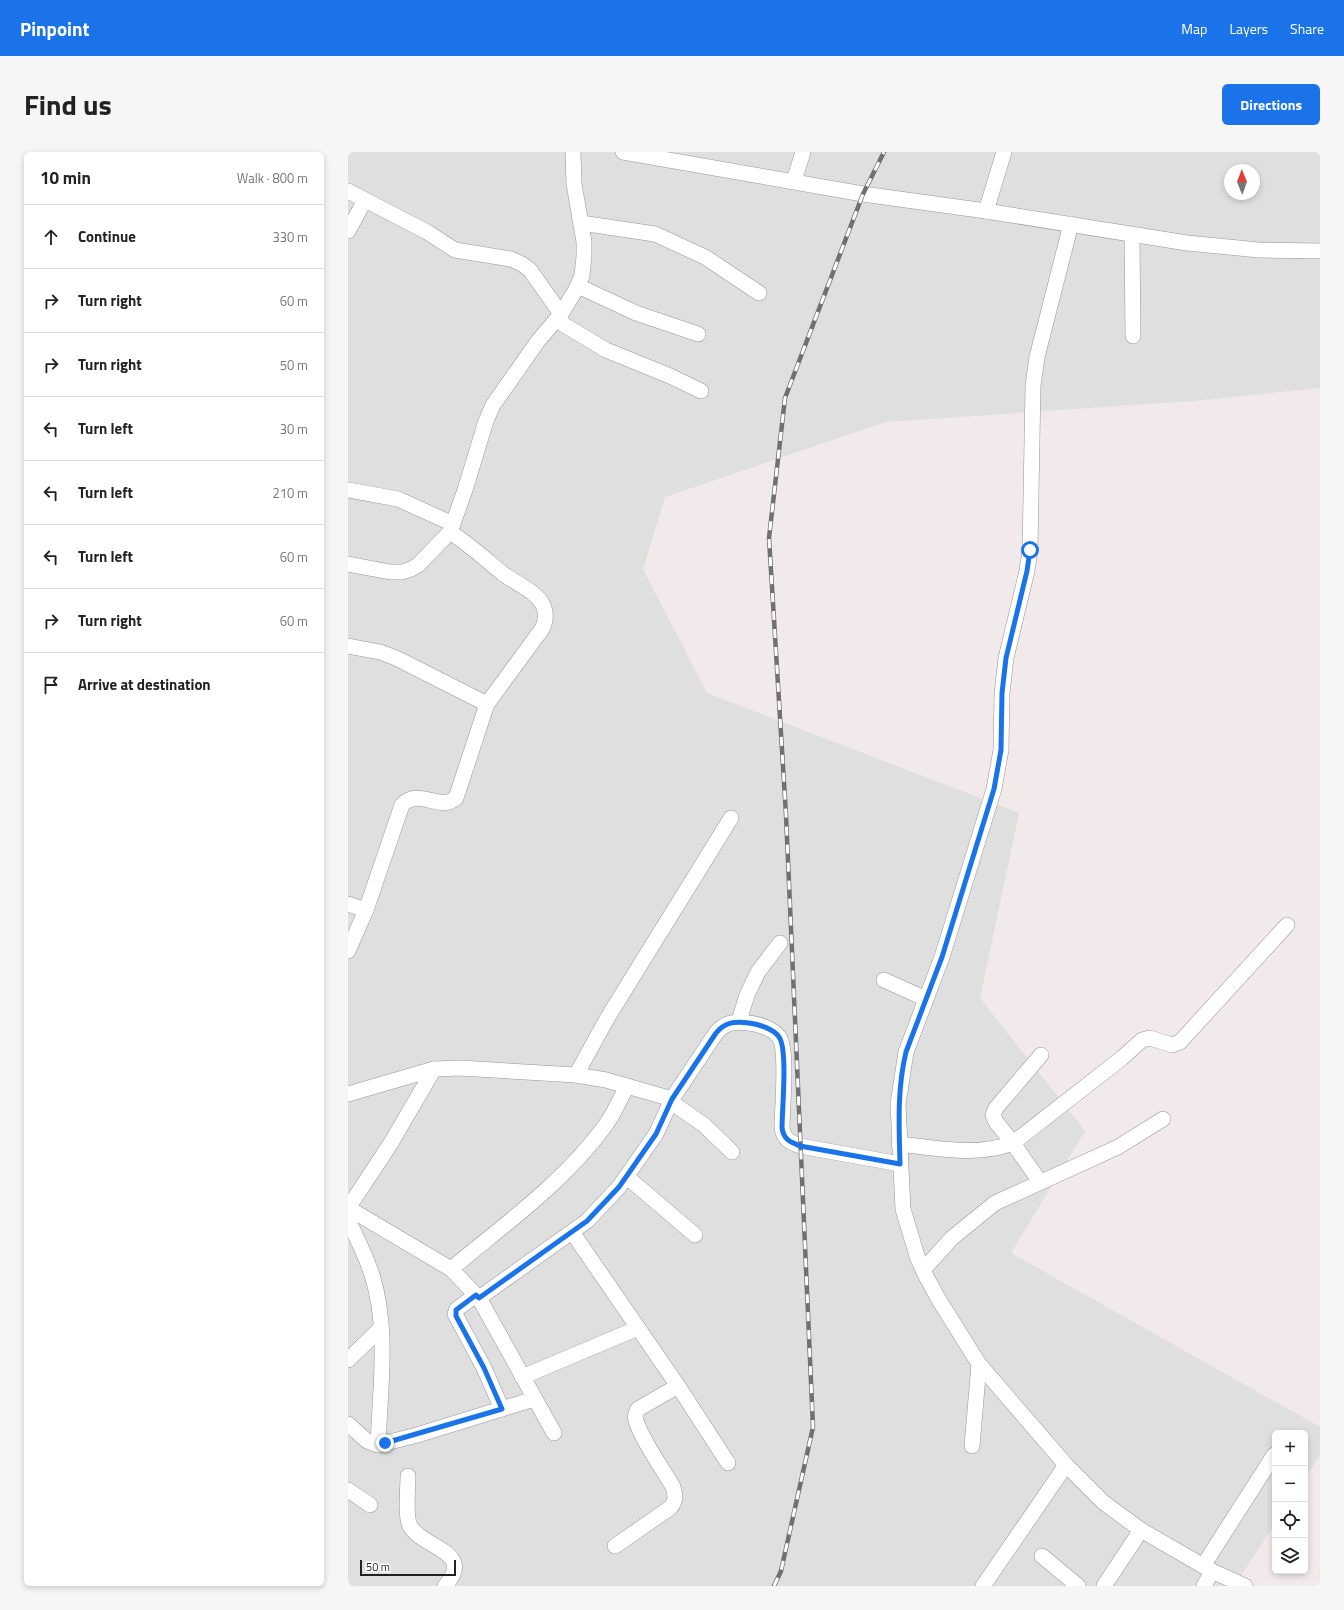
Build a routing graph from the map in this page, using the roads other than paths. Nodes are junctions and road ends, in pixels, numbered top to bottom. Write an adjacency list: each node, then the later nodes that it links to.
1 (573, 152): 9 (street)
2 (624, 152): 5 (street)
3 (803, 152): 5 (street)
4 (1004, 152): 8 (street)
5 (794, 181): 8 (street)
6 (348, 191): 7 (street)
7 (365, 200): 11 (street); 16 (street)
8 (986, 211): 10 (street)
9 (581, 223): 14 (street); 15 (street)
10 (1071, 224): 12 (street); 32 (street)
11 (348, 231)
12 (1132, 234): 13 (street); 18 (street)
13 (1320, 251)
14 (578, 286): 16 (street); 17 (street)
15 (759, 293)
16 (559, 317): 19 (street); 21 (street)
17 (698, 334)
18 (1133, 336)
19 (701, 391)
20 (348, 490): 21 (street)
21 (451, 528): 22 (street); 24 (street)
22 (348, 564)
23 (348, 646): 24 (street)
24 (487, 704): 27 (street)
25 (731, 818): 36 (street)
26 (348, 904): 27 (street)
27 (366, 910): 30 (street)
28 (1287, 925): 41 (street)
29 (780, 943): 33 (street)
30 (348, 951)
31 (884, 980): 32 (street)
32 (926, 999): 42 (street)
33 (739, 1021): 39 (street); 44 (street)
34 (1041, 1055): 41 (street)
35 (434, 1069): 36 (street); 38 (street); 47 (street)
36 (576, 1075): 37 (street)
37 (627, 1086): 39 (street); 51 (street)
38 (348, 1094)
39 (671, 1100): 43 (street); 45 (street)
40 (1163, 1118): 46 (street)
41 (1013, 1143): 42 (street); 46 (street)
42 (899, 1144): 44 (street)
43 (732, 1152)
44 (900, 1164): 52 (street)
45 (627, 1177): 49 (street); 50 (street)
46 (1040, 1182): 52 (street)
47 (348, 1208): 51 (street)
48 (348, 1220): 54 (street)
49 (572, 1232): 53 (street); 55 (street)
50 (695, 1235)
51 (451, 1269): 53 (street)
52 (923, 1270): 57 (street)
53 (477, 1297): 58 (street); 61 (street)
54 (381, 1328): 56 (street); 64 (street)
55 (638, 1328): 58 (street); 59 (street)
56 (348, 1360)
57 (979, 1364): 65 (street); 68 (street)
58 (522, 1377): 60 (street)
59 (678, 1386): 67 (street); 73 (street)
60 (534, 1399): 61 (street); 63 (street)
61 (502, 1409): 64 (street)
62 (348, 1424): 64 (street)
63 (554, 1433)
64 (378, 1445)
65 (972, 1446)
66 (1272, 1458): 75 (street)
67 (728, 1463)
68 (1066, 1465): 72 (street); 77 (street)
69 (408, 1476): 76 (street)
70 (348, 1490): 71 (street)
71 (370, 1505)
72 (1141, 1530): 75 (street); 79 (street)
73 (615, 1546)
74 (1042, 1556): 78 (street)
75 (1208, 1568): 80 (street); 81 (street)
76 (445, 1586)
77 (983, 1586)
78 (1078, 1586)
79 (1104, 1586)
80 (1204, 1586)
81 (1245, 1586)

